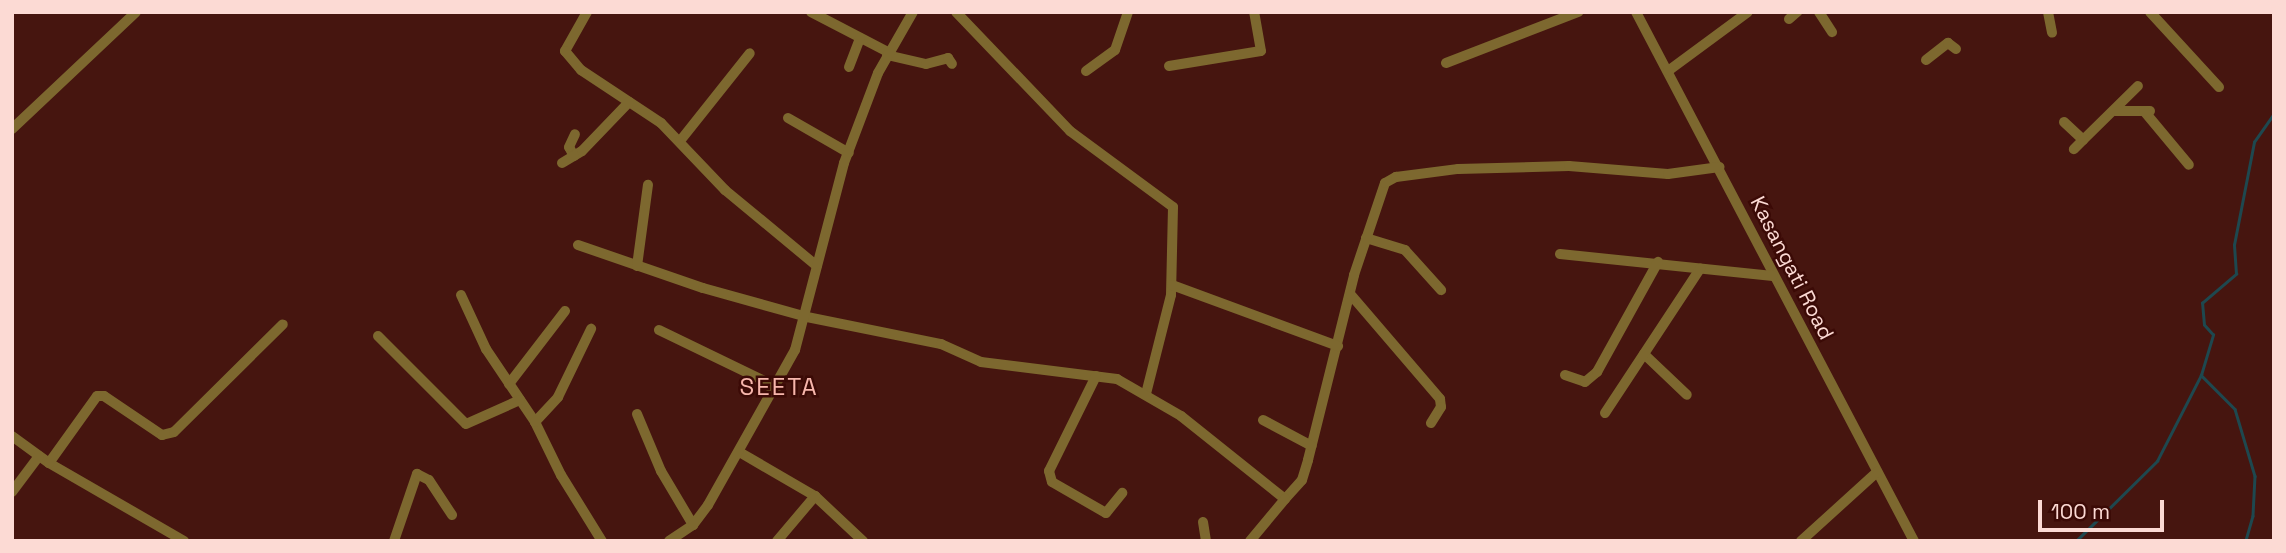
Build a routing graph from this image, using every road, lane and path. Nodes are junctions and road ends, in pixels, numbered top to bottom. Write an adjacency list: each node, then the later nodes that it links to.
1 (136, 12): 33 (street)
2 (587, 12): 29 (street)
3 (811, 12): 16 (street)
4 (913, 12): 19 (street)
5 (956, 12): 52 (street)
6 (1128, 12): 25 (street)
7 (1254, 12): 23 (street)
8 (1578, 12): 21 (street)
9 (1636, 12): 26 (street, Kasangati Road)
10 (1748, 12): 26 (street)
11 (1819, 12): 14 (street)
12 (2048, 12): 15 (street)
13 (2150, 12): 28 (street)
14 (1832, 32)
15 (2052, 33)
16 (860, 37): 19 (street); 24 (street)
17 (1956, 49): 20 (street)
18 (750, 53): 36 (street)
19 (888, 53): 22 (street); 38 (street)
20 (1926, 60)
21 (1446, 63)
22 (952, 64)
23 (1169, 65)
24 (849, 68)
25 (1086, 71)
26 (1668, 71): 42 (street, Kasangati Road)
27 (2138, 86): 30 (street)
28 (2218, 87)
29 (629, 102): 36 (street); 39 (street)
30 (2115, 111): 35 (street); 41 (street)
31 (788, 118): 38 (street)
32 (2064, 122): 35 (street)
33 (12, 130)
34 (575, 134): 39 (street)
35 (2083, 140): 37 (street)
36 (680, 141): 48 (street)
37 (2074, 149)
38 (849, 153): 48 (street)
39 (574, 156): 40 (street)
40 (562, 163)
41 (2189, 165)
42 (1720, 167): 44 (street); 51 (street, Kasangati Road)
43 (648, 185): 49 (street)
44 (1366, 238): 53 (street); 55 (street)
45 (578, 245): 49 (street)
46 (1559, 254): 47 (street)
47 (1658, 262): 50 (street); 64 (street)
48 (817, 266): 57 (street)
49 (637, 267): 57 (street)
50 (1700, 269): 51 (street); 63 (street)
51 (1773, 276): 80 (street, Kasangati Road)
52 (1172, 285): 62 (street); 68 (street)
53 (1441, 290)
54 (461, 295): 66 (street)
55 (1351, 295): 62 (street); 75 (street)
56 (565, 311): 66 (street)
57 (807, 317): 65 (street); 67 (street)
58 (283, 324): 79 (street)
59 (591, 329): 74 (street)
60 (659, 330): 67 (street)
61 (378, 336): 70 (street)
62 (1339, 346): 77 (street)
63 (1644, 354): 69 (street); 71 (street)
64 (1565, 374)
65 (1096, 376): 68 (street); 82 (street)
66 (509, 384): 70 (street)
67 (777, 387): 78 (street)
68 (1146, 394): 84 (street)
69 (1687, 395)
70 (520, 400): 74 (street)
71 (1605, 412)
72 (637, 414): 87 (street)
73 (1263, 420): 77 (street)
74 (535, 422): 90 (street)
75 (1431, 423)
76 (12, 436): 79 (street)
77 (1312, 446): 84 (street)
78 (740, 453): 83 (street); 87 (street)
79 (44, 460): 81 (street); 88 (street)
80 (1877, 472): 96 (street); 97 (street, Kasangati Road)
81 (12, 492)
82 (1122, 493)
83 (815, 496): 92 (street); 93 (street)
84 (1285, 499): 95 (street)
85 (452, 515): 89 (street)
86 (1202, 522): 94 (street)
87 (693, 525): 91 (street)
88 (184, 541)
89 (394, 541)
90 (602, 541)
91 (669, 541)
92 (777, 541)
93 (863, 541)
94 (1206, 541)
95 (1250, 541)
96 (1801, 541)
97 (1914, 541)

